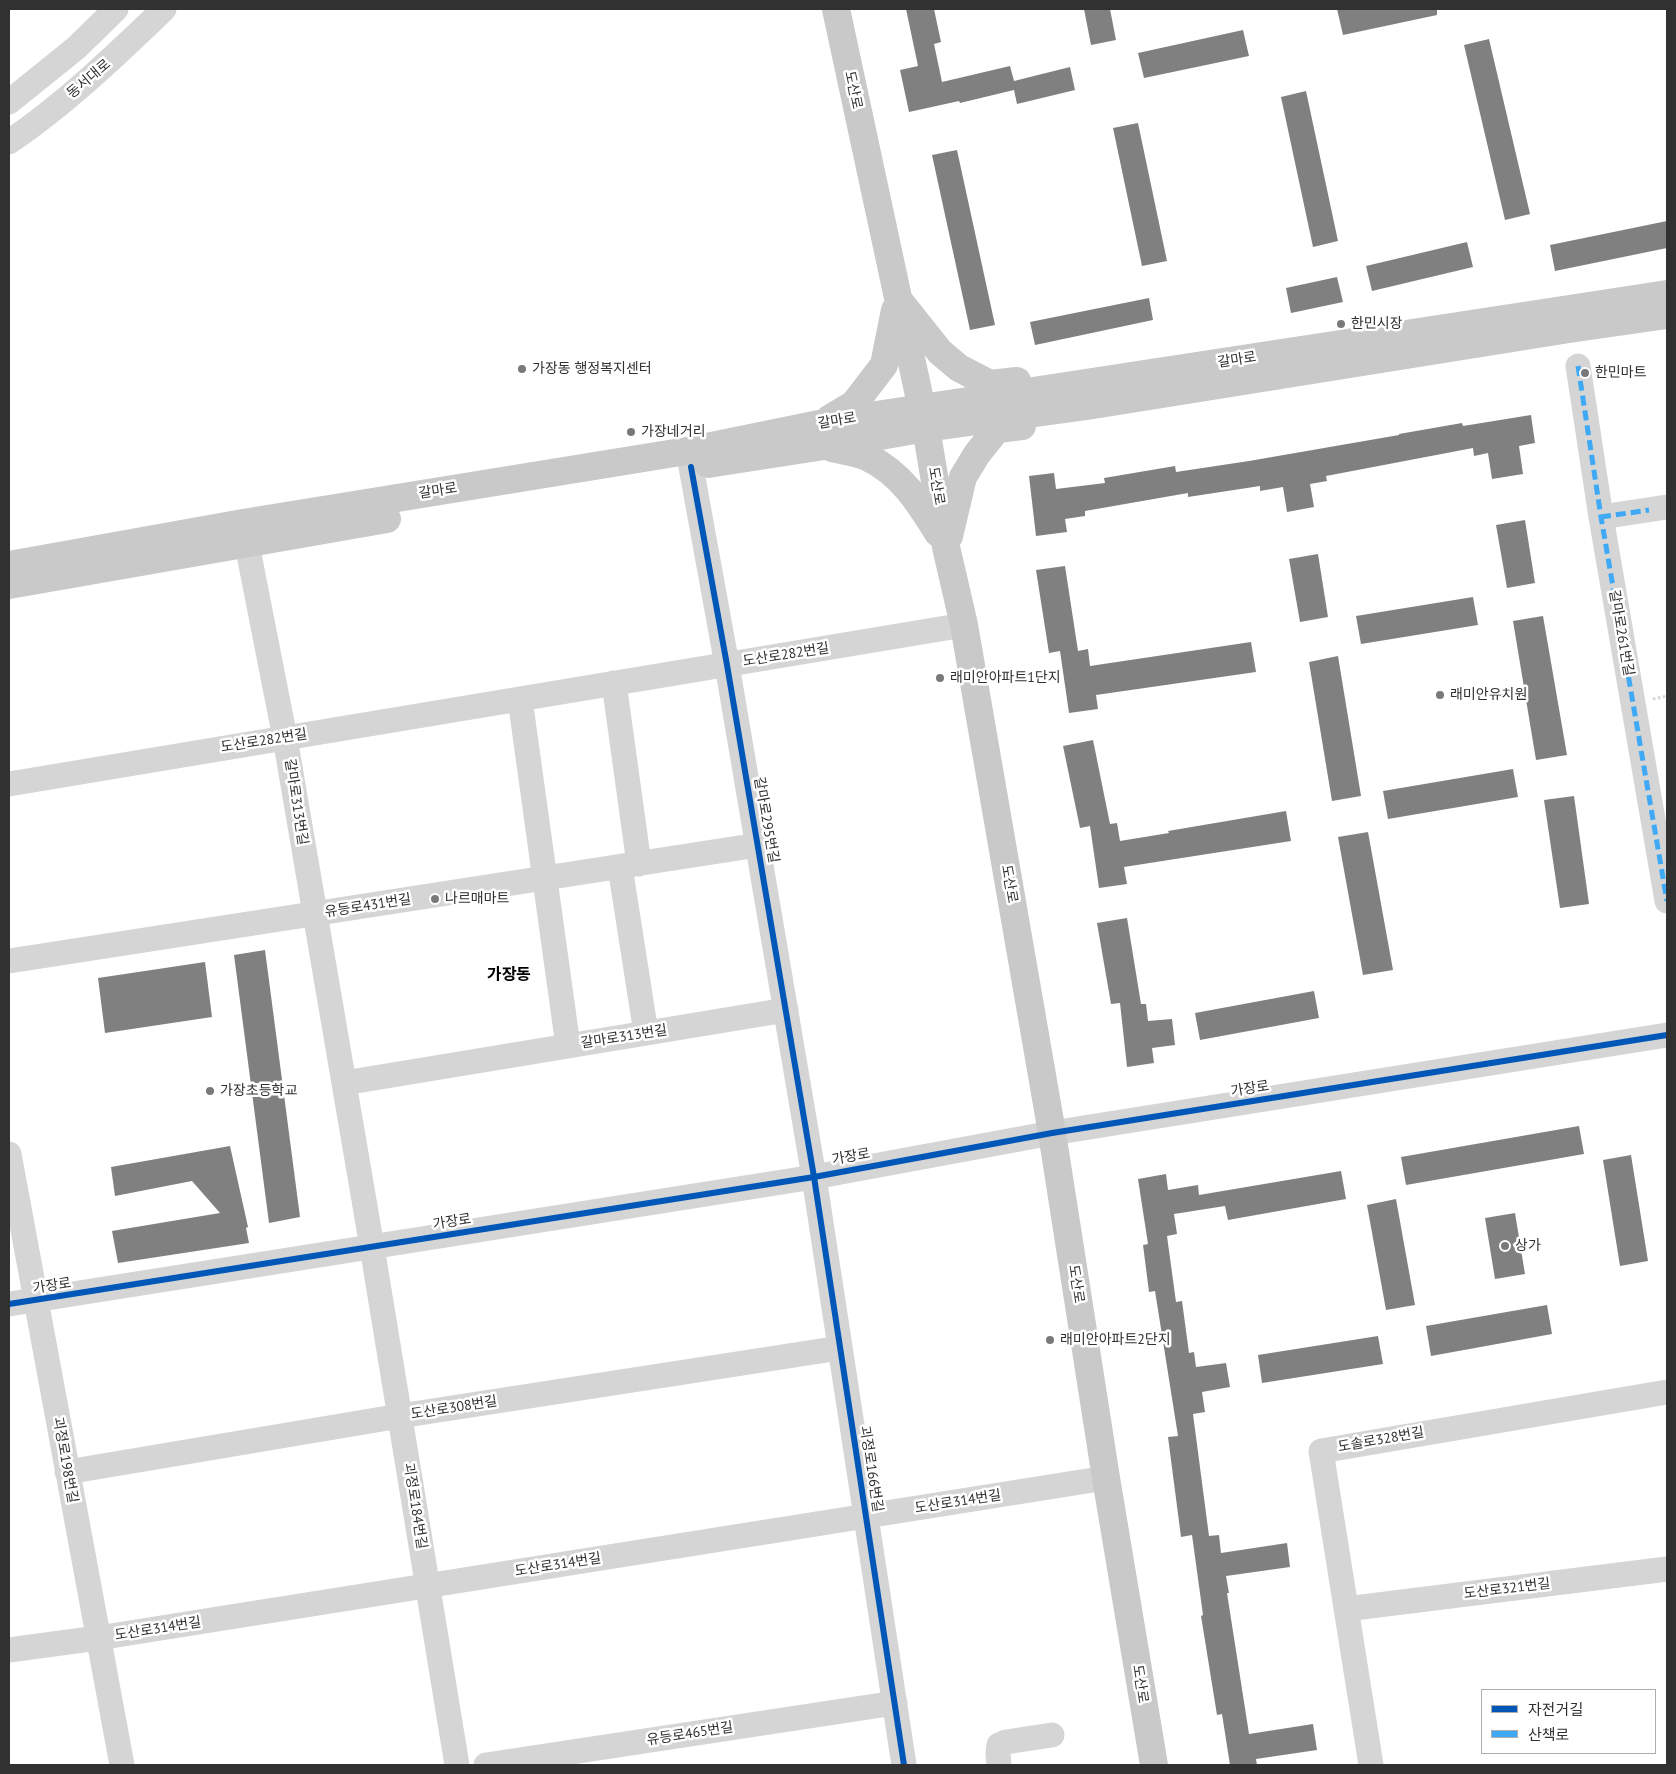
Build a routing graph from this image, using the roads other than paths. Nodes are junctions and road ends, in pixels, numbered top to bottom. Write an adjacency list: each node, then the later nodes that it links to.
1 (116, 9): 4 (street)
2 (164, 9): 5 (street, 동서대로)
3 (836, 9): 7 (main road, 도산로)
4 (9, 102)
5 (9, 142)
6 (1667, 294): 10 (main road, 갈마로)
7 (897, 298): 10 (main road); 11 (main road, 도산로); 12 (main road)
8 (1667, 315): 10 (main road, 갈마로)
9 (1578, 366): 15 (street, 갈마로261번길)
10 (1083, 395): 11 (main road, 갈마로); 17 (main road)
11 (923, 418): 12 (main road, 갈마로); 17 (main road, 도산로)
12 (824, 434): 13 (main road, 갈마로); 16 (main road, 갈마로); 17 (main road)
13 (691, 467): 16 (main road, 갈마로); 21 (street, 갈마로295번길)
14 (1658, 508): 15 (street)
15 (1601, 517): 29 (street, 갈마로261번길)
16 (245, 533): 18 (main road, 갈마로); 19 (main road, 갈마로); 24 (street, 갈마로313번길)
17 (946, 547): 20 (main road, 도산로)
18 (9, 565)
19 (9, 585)
20 (964, 625): 21 (street, 도산로282번길); 37 (main road, 도산로)
21 (727, 665): 22 (street, 도산로282번길); 26 (street, 갈마로295번길)
22 (614, 683): 23 (street, 도산로282번길); 27 (street)
23 (520, 699): 24 (street, 도산로282번길); 28 (street)
24 (285, 738): 25 (street, 도산로282번길); 30 (street, 갈마로313번길)
25 (9, 784)
26 (758, 845): 27 (street, 유등로431번길); 32 (street, 갈마로295번길)
27 (630, 865): 28 (street, 유등로431번길); 33 (street)
28 (544, 878): 30 (street, 유등로431번길); 35 (street)
29 (1667, 901)
30 (314, 914): 31 (street, 유등로431번길); 36 (street, 갈마로313번길)
31 (9, 961)
32 (786, 1010): 33 (street, 갈마로313번길); 39 (street, 갈마로295번길)
33 (646, 1033): 35 (street, 갈마로313번길)
34 (1667, 1035): 37 (street, 가장로)
35 (568, 1046): 36 (street, 갈마로313번길)
36 (344, 1082): 40 (street, 갈마로313번길)
37 (1052, 1133): 39 (street, 가장로); 47 (main road, 도산로)
38 (9, 1154): 41 (street, 괴정로198번길)
39 (814, 1177): 40 (street, 가장로); 43 (street, 괴정로166번길)
40 (372, 1247): 41 (street, 가장로); 45 (street, 괴정로184번길)
41 (36, 1301): 42 (street, 가장로); 46 (street, 괴정로198번길)
42 (9, 1304)
43 (840, 1348): 45 (street, 도산로308번길); 48 (street, 괴정로166번길)
44 (1667, 1392): 51 (street, 도솔로328번길)
45 (400, 1416): 46 (street, 도산로308번길); 50 (street, 괴정로184번길)
46 (67, 1472): 52 (street, 괴정로198번길)
47 (1106, 1478): 48 (street, 도산로314번길); 61 (main road, 도산로)
48 (866, 1516): 50 (street, 도산로314번길); 54 (street, 괴정로166번길)
49 (1667, 1569): 51 (street, 도산로321번길)
50 (428, 1586): 52 (street, 도산로314번길); 57 (street, 괴정로184번길)
51 (1346, 1610): 62 (street, 도솔로328번길)
52 (98, 1638): 53 (street, 도산로314번길); 56 (street, 괴정로198번길)
53 (9, 1650)
54 (895, 1703): 58 (street, 유등로465번길); 59 (street, 괴정로166번길)
55 (1052, 1735): 60 (street)
56 (122, 1765)
57 (457, 1765)
58 (486, 1765)
59 (904, 1765)
60 (999, 1765)
61 (1154, 1765)
62 (1370, 1765)

